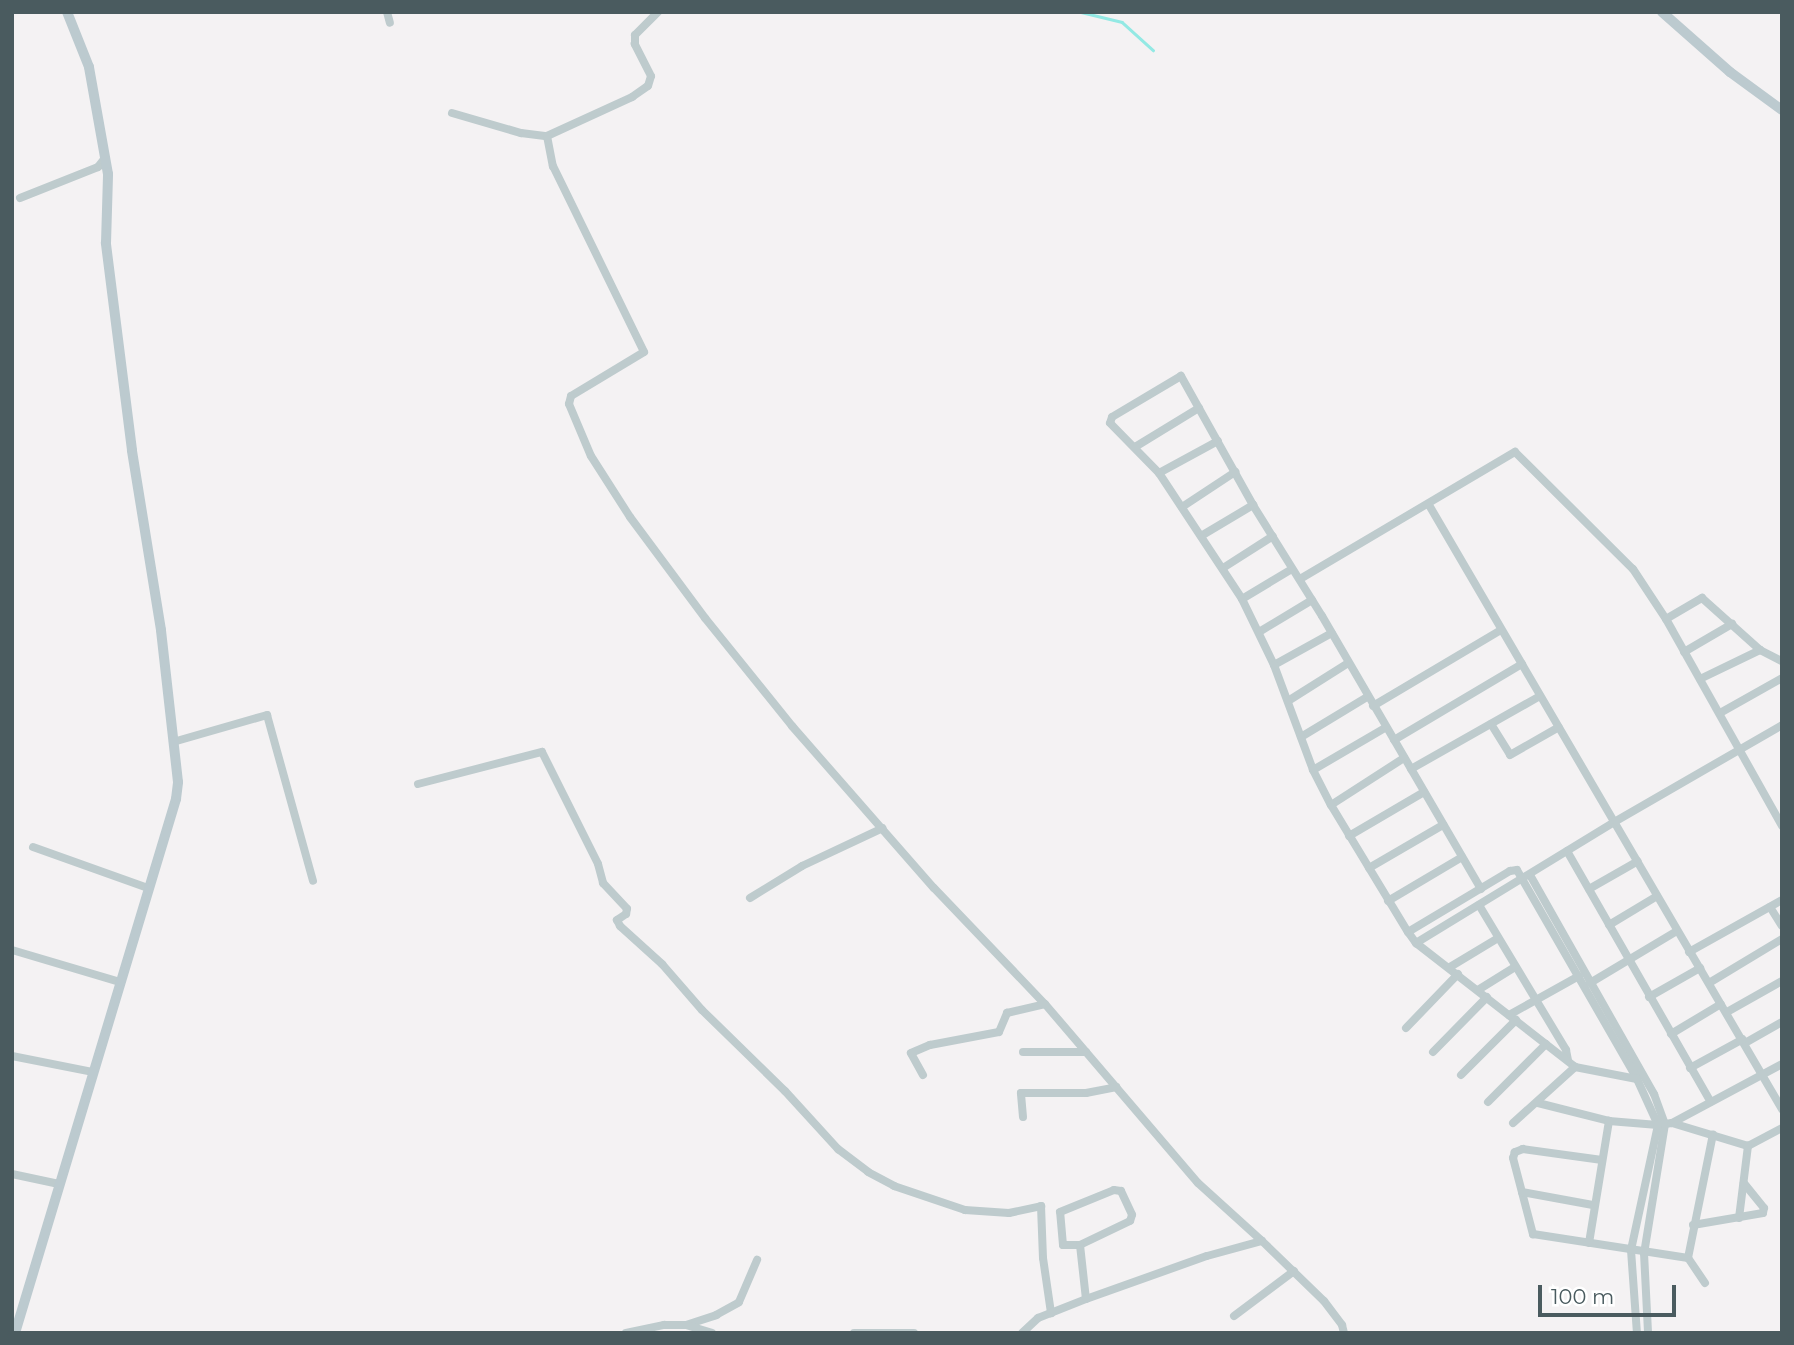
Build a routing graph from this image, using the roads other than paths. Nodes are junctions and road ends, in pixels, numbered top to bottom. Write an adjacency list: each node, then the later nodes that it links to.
1 (68, 12): 9 (main road)
2 (387, 12): 5 (street)
3 (658, 12): 8 (street)
4 (1662, 12): 6 (main road)
5 (390, 23)
6 (1782, 110)
7 (452, 113): 8 (street)
8 (547, 135): 62 (street)
9 (105, 158): 10 (street); 51 (main road)
10 (20, 198)
11 (1199, 408): 12 (street); 13 (street); 13 (street)
12 (1218, 442): 14 (street); 15 (street)
13 (1135, 447): 15 (street)
14 (1236, 472): 16 (street); 18 (street)
15 (1159, 473): 18 (street)
16 (1253, 505): 19 (street); 20 (street)
17 (1429, 505): 23 (street); 26 (street); 28 (street)
18 (1182, 507): 19 (street)
19 (1201, 536): 21 (street)
20 (1273, 536): 21 (street); 22 (street)
21 (1223, 568): 24 (street)
22 (1292, 569): 23 (street); 24 (street)
23 (1300, 579): 25 (street)
24 (1242, 599): 29 (street)
25 (1312, 600): 29 (street); 30 (street)
26 (1666, 619): 27 (street); 32 (street)
27 (1732, 624): 31 (street); 32 (street)
28 (1501, 630): 35 (street); 42 (street)
29 (1259, 632): 36 (street)
30 (1332, 633): 34 (street); 36 (street)
31 (1760, 650): 33 (street); 38 (street)
32 (1684, 652): 38 (street)
33 (1782, 661)
34 (1348, 663): 40 (street); 41 (street)
35 (1521, 664): 39 (street); 50 (street)
36 (1274, 665): 41 (street)
37 (1782, 678): 43 (street)
38 (1700, 679): 43 (street)
39 (1540, 696): 44 (street); 45 (street)
40 (1367, 697): 42 (street); 48 (street)
41 (1288, 701): 48 (street)
42 (1373, 706): 47 (street)
43 (1720, 713): 52 (street)
44 (1490, 724): 45 (street); 54 (street)
45 (1559, 727): 59 (street)
46 (1779, 727): 49 (street); 52 (street)
47 (1385, 728): 50 (street); 55 (street)
48 (1301, 737): 55 (street)
49 (1782, 738)
50 (1394, 740): 53 (street)
51 (173, 742): 70 (street); 71 (main road)
52 (1739, 748): 59 (street); 61 (street)
53 (1404, 758): 54 (street); 58 (street)
54 (1411, 769): 57 (street)
55 (1313, 770): 58 (street)
56 (418, 784): 155 (street)
57 (1424, 792): 60 (street); 63 (street)
58 (1331, 805): 63 (street)
59 (1616, 821): 65 (street); 67 (street)
60 (1443, 825): 66 (street); 68 (street)
61 (1782, 826)
62 (883, 828): 75 (street); 103 (street)
63 (1349, 836): 68 (street)
64 (33, 847): 71 (street)
65 (1567, 851): 69 (street); 73 (street)
66 (1462, 857): 72 (street); 77 (street)
67 (1638, 861): 73 (street); 74 (street)
68 (1369, 867): 77 (street)
69 (1526, 878): 72 (street); 78 (street); 94 (street); 97 (street)
70 (313, 881)
71 (148, 888): 96 (main road)
72 (1480, 888): 82 (street)
73 (1589, 889): 80 (street)
74 (1657, 896): 80 (street); 83 (street)
75 (750, 898)
76 (1782, 900): 79 (street)
77 (1388, 901): 82 (street)
78 (1479, 905): 84 (street); 86 (street)
79 (1770, 907): 81 (street); 88 (street)
80 (1609, 925): 89 (street)
81 (1782, 926)
82 (1408, 932): 86 (street)
83 (1677, 932): 88 (street); 89 (street)
84 (1498, 938): 90 (street); 91 (street)
85 (1782, 939): 98 (street)
86 (1416, 943): 90 (street)
87 (12, 950): 96 (street)
88 (1689, 952): 92 (street)
89 (1628, 960): 97 (street); 101 (street)
90 (1450, 967): 93 (street)
91 (1515, 967): 99 (street); 102 (street)
92 (1700, 968): 98 (street); 101 (street)
93 (1458, 974): 99 (street); 108 (street)
94 (1579, 976): 102 (street); 124 (street)
95 (1782, 981): 105 (street)
96 (120, 982): 120 (main road)
97 (1590, 983): 133 (street)
98 (1709, 983): 104 (street)
99 (1478, 990): 100 (street)
100 (1487, 997): 106 (street); 114 (street)
101 (1649, 997): 109 (street)
102 (1535, 998): 106 (street); 116 (street)
103 (1045, 1004): 113 (street); 122 (street)
104 (1721, 1004): 105 (street); 109 (street)
105 (1727, 1012): 110 (street)
106 (1513, 1017): 111 (street); 123 (street)
107 (1782, 1022): 110 (street)
108 (1406, 1028)
109 (1671, 1034): 119 (street)
110 (1744, 1041): 119 (street); 121 (street)
111 (1546, 1044): 116 (street); 126 (street)
112 (1023, 1052): 113 (street)
113 (1086, 1052): 125 (street)
114 (1433, 1052)
115 (12, 1056): 120 (street)
116 (1568, 1060): 118 (street)
117 (1782, 1064): 121 (street)
118 (1575, 1067): 124 (street); 128 (street)
119 (1690, 1068): 127 (street)
120 (93, 1072): 140 (main road)
121 (1764, 1074): 127 (street); 129 (street)
122 (923, 1075)
123 (1461, 1075)
124 (1637, 1079): 133 (street)
125 (1116, 1087): 130 (street); 145 (street)
126 (1488, 1102)
127 (1711, 1102): 133 (street)
128 (1538, 1103): 131 (street); 132 (street)
129 (1781, 1108)
130 (1023, 1117)
131 (1609, 1121): 133 (street); 137 (street)
132 (1513, 1124)
133 (1665, 1124): 135 (street); 148 (street); 149 (street)
134 (1782, 1128): 136 (street)
135 (1713, 1134): 136 (street); 144 (street)
136 (1748, 1146): 139 (street)
137 (1602, 1160): 141 (street); 142 (street)
138 (12, 1174): 140 (street)
139 (1744, 1183): 143 (street); 143 (street)
140 (59, 1184): 158 (main road)
141 (1522, 1192): 142 (street); 146 (street)
142 (1593, 1205): 146 (street)
143 (1738, 1218): 144 (street)
144 (1693, 1225): 150 (street)
145 (1262, 1241): 152 (street); 154 (street)
146 (1589, 1243): 148 (street)
147 (1080, 1245): 147 (street); 154 (street)
148 (1631, 1250): 149 (street); 165 (street)
149 (1644, 1253): 150 (street); 166 (street)
150 (1688, 1258): 153 (street)
151 (757, 1260): 157 (street)
152 (1294, 1271): 156 (street); 164 (street)
153 (1705, 1283)
154 (1086, 1298): 155 (street)
155 (1051, 1313): 163 (street)
156 (1234, 1316)
157 (686, 1325): 159 (street); 160 (street)
158 (15, 1333)
159 (626, 1333)
160 (712, 1333)
161 (854, 1333): 162 (street)
162 (914, 1333)
163 (1022, 1333)
164 (1344, 1333)
165 (1637, 1333)
166 (1648, 1333)

